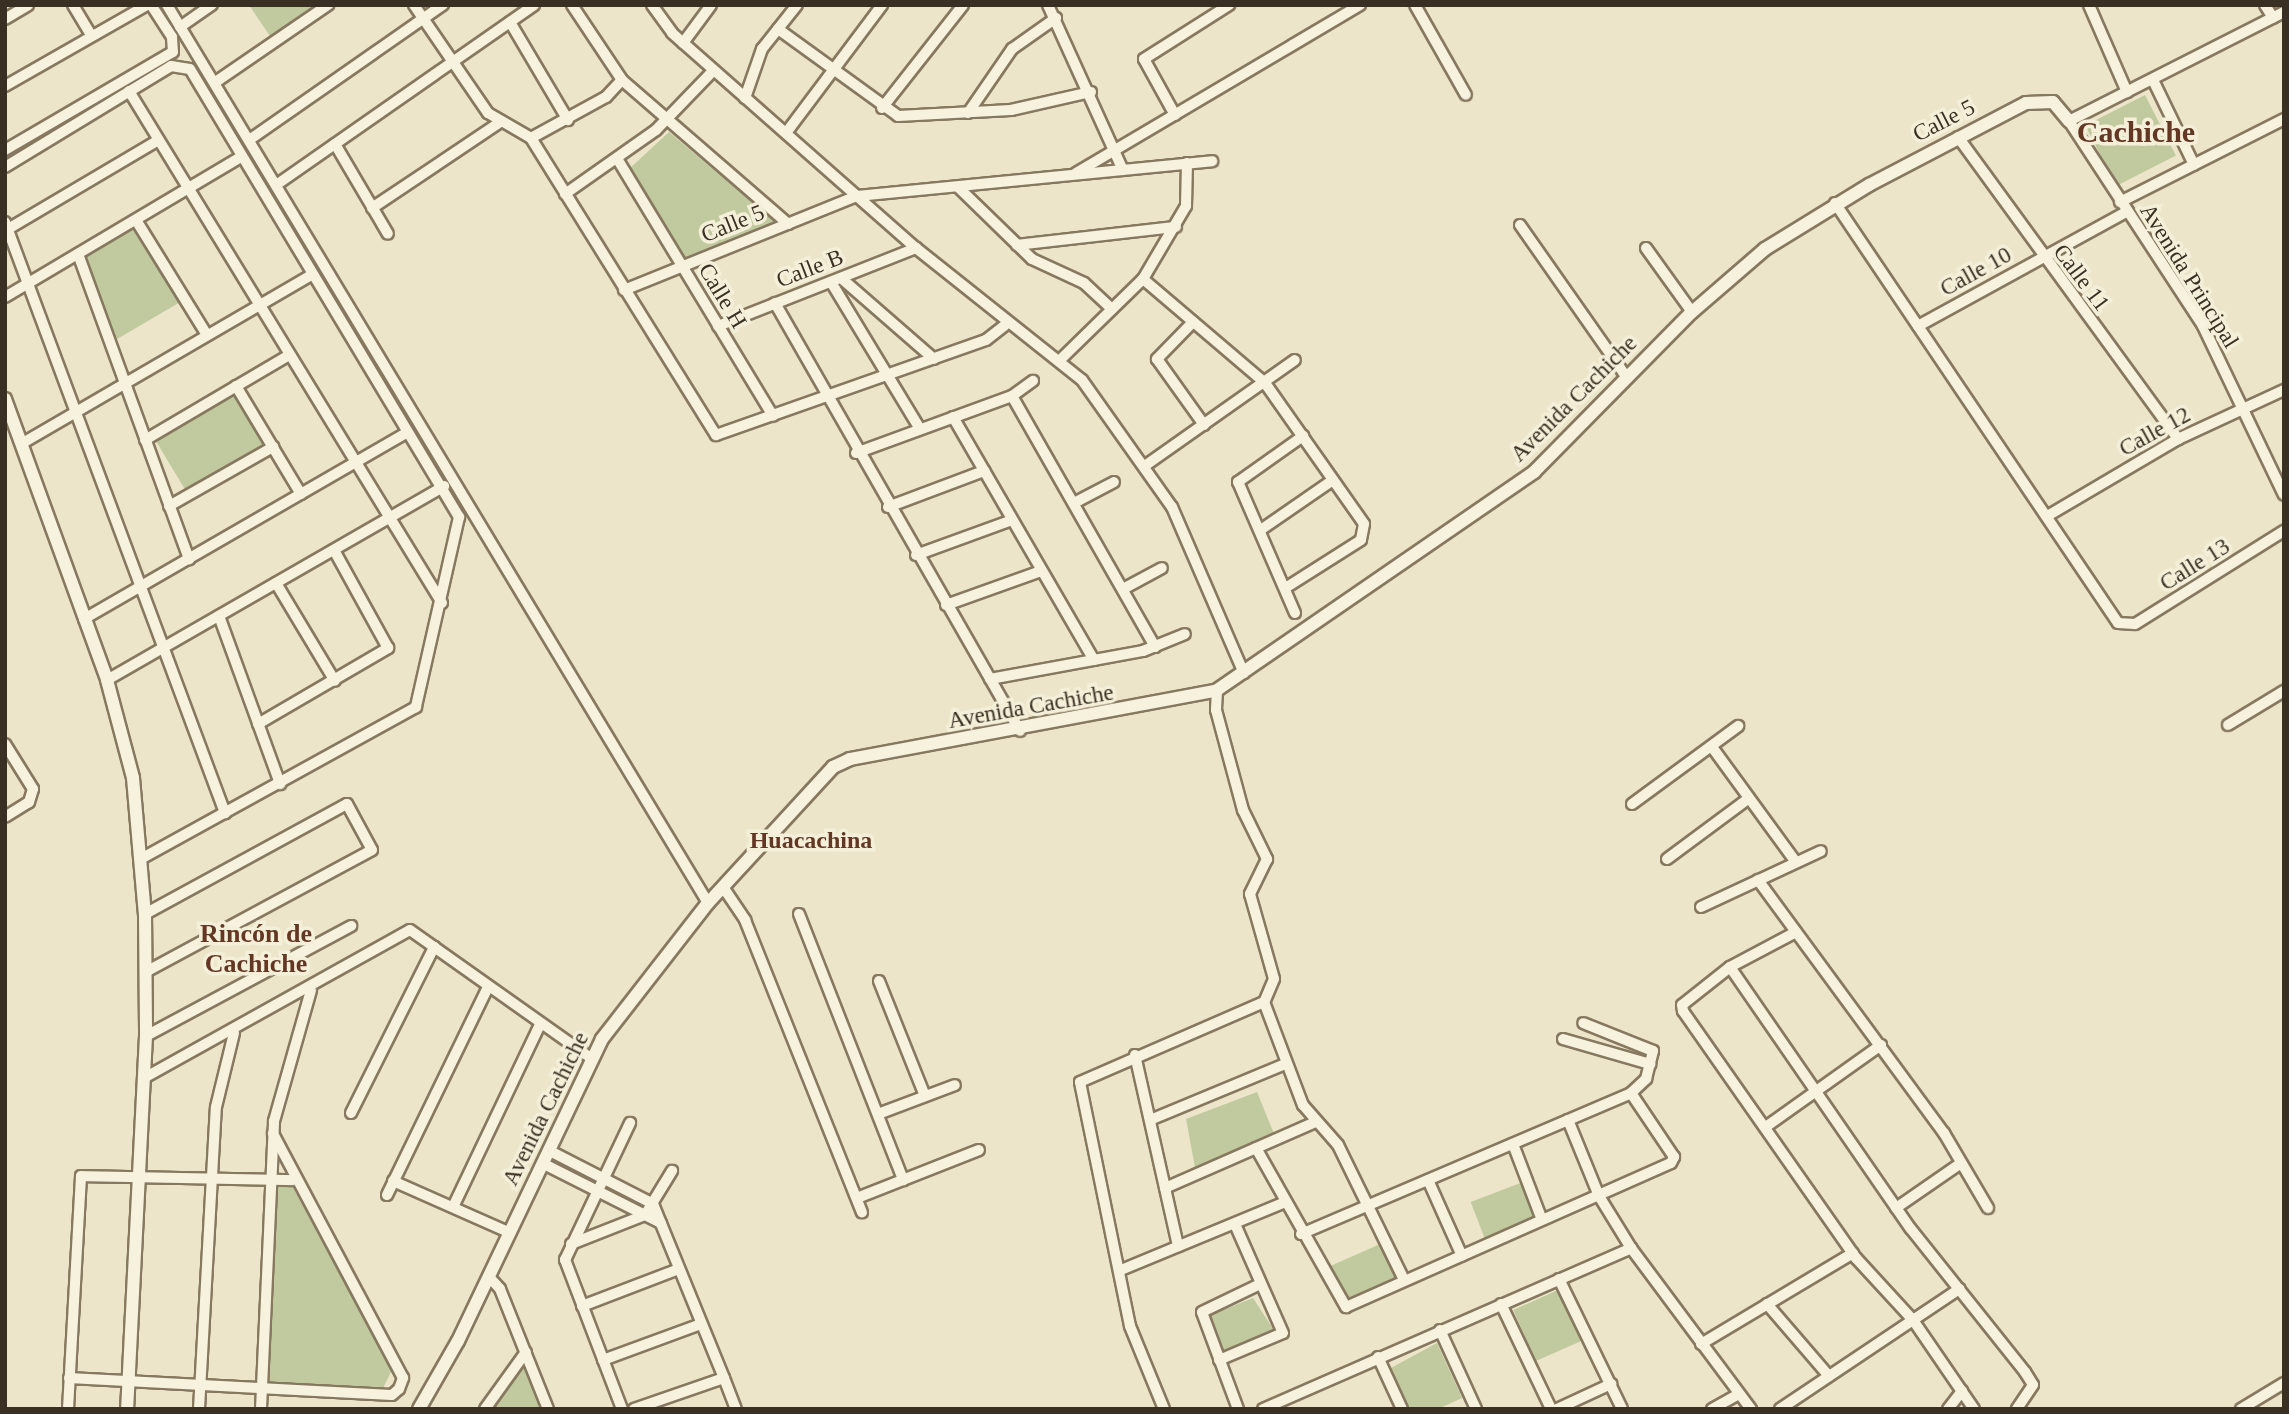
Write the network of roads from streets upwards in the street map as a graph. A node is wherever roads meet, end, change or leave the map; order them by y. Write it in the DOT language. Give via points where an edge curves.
graph roads {
  1 [pos="28,5"];
  2 [pos="73,5"];
  3 [pos="149,5"];
  4 [pos="167,5"];
  5 [pos="212,5"];
  6 [pos="328,5"];
  7 [pos="414,5"];
  8 [pos="443,5"];
  9 [pos="534,5"];
  10 [pos="572,5"];
  11 [pos="652,5"];
  12 [pos="712,5"];
  13 [pos="797,5"];
  14 [pos="882,5"];
  15 [pos="963,5"];
  16 [pos="1048,5"];
  17 [pos="1229,5"];
  18 [pos="1360,5"];
  19 [pos="1415,5"];
  20 [pos="2089,5"];
  21 [pos="2265,5"];
  22 [pos="2284,12"];
  23 [pos="1056,18"];
  24 [pos="2273,18"];
  25 [pos="5,19"];
  26 [pos="423,19"];
  27 [pos="510,22"];
  28 [pos="180,27"];
  29 [pos="778,29"];
  30 [pos="91,35"];
  31 [pos="683,43"];
  32 [pos="452,62"];
  33 [pos="714,70"];
  34 [pos="832,72"];
  35 [pos="621,80"];
  36 [pos="2153,80"];
  37 [pos="217,81"];
  38 [pos="5,86"];
  39 [pos="129,91"];
  40 [pos="1091,92"];
  41 [pos="2127,92"];
  42 [pos="1466,96"];
  43 [pos="745,98"];
  44 [pos="882,108"];
  45 [pos="968,113"];
  46 [pos="1175,115"];
  47 [pos="669,118"];
  48 [pos="2284,119"];
  49 [pos="568,120"];
  50 [pos="502,121"];
  51 [pos="2069,121"];
  52 [pos="786,133"];
  53 [pos="1958,137"];
  54 [pos="252,138"];
  55 [pos="531,138"];
  56 [pos="158,141"];
  57 [pos="335,144"];
  58 [pos="1116,149"];
  59 [pos="5,150"];
  60 [pos="239,158"];
  61 [pos="618,160"];
  62 [pos="1212,160"];
  63 [pos="1187,163"];
  64 [pos="2193,165"];
  65 [pos="5,167"];
  66 [pos="1123,170"];
  67 [pos="1073,175"];
  68 [pos="279,183"];
  69 [pos="958,187"];
  70 [pos="186,190"];
  71 [pos="565,194"];
  72 [pos="857,196"];
  73 [pos="2120,202"];
  74 [pos="1835,203"];
  75 [pos="372,208"];
  76 [pos="2126,212"];
  77 [pos="136,220"];
  78 [pos="788,224"];
  79 [pos="7,225"];
  80 [pos="1520,225"];
  81 [pos="1176,227"];
  82 [pos="388,234"];
  83 [pos="1017,245"];
  84 [pos="916,248"];
  85 [pos="1646,248"];
  86 [pos="78,254"];
  87 [pos="2042,258"];
  88 [pos="682,267"];
  89 [pos="311,275"];
  90 [pos="1143,279"];
  91 [pos="836,280"];
  92 [pos="29,284"];
  93 [pos="624,290"];
  94 [pos="5,298"];
  95 [pos="775,303"];
  96 [pos="256,307"];
  97 [pos="1112,309"];
  98 [pos="1692,312"];
  99 [pos="1193,322"];
  100 [pos="1005,325"];
  101 [pos="718,326"];
  102 [pos="1917,326"];
  103 [pos="207,335"];
  104 [pos="286,357"];
  105 [pos="934,359"];
  106 [pos="1061,359"];
  107 [pos="1295,359"];
  108 [pos="888,375"];
  109 [pos="1627,378"];
  110 [pos="1033,381"];
  111 [pos="1265,383"];
  112 [pos="124,384"];
  113 [pos="236,386"];
  114 [pos="2284,390"];
  115 [pos="830,396"];
  116 [pos="1012,396"];
  117 [pos="5,399"];
  118 [pos="2243,408"];
  119 [pos="73,414"];
  120 [pos="773,416"];
  121 [pos="953,417"];
  122 [pos="1204,425"];
  123 [pos="920,429"];
  124 [pos="405,434"];
  125 [pos="1303,436"];
  126 [pos="2178,439"];
  127 [pos="145,440"];
  128 [pos="21,444"];
  129 [pos="272,447"];
  130 [pos="856,453"];
  131 [pos="354,462"];
  132 [pos="1146,465"];
  133 [pos="984,471"];
  134 [pos="1334,480"];
  135 [pos="1114,482"];
  136 [pos="444,486"];
  137 [pos="301,494"];
  138 [pos="2284,495"];
  139 [pos="1074,503"];
  140 [pos="169,506"];
  141 [pos="888,507"];
  142 [pos="2049,515"];
  143 [pos="389,518"];
  144 [pos="1012,520"];
  145 [pos="1262,529"];
  146 [pos="2284,531"];
  147 [pos="334,550"];
  148 [pos="916,555"];
  149 [pos="188,559"];
  150 [pos="1162,568"];
  151 [pos="1041,570"];
  152 [pos="276,583"];
  153 [pos="140,585"];
  154 [pos="1287,587"];
  155 [pos="1123,589"];
  156 [pos="442,603"];
  157 [pos="946,605"];
  158 [pos="1295,613"];
  159 [pos="219,616"];
  160 [pos="84,619"];
  161 [pos="1185,634"];
  162 [pos="1154,647"];
  163 [pos="164,648"];
  164 [pos="1094,660"];
  165 [pos="1244,673"];
  166 [pos="990,679"];
  167 [pos="107,680"];
  168 [pos="335,681"];
  169 [pos="1217,690"];
  170 [pos="2284,691"];
  171 [pos="258,724"];
  172 [pos="2228,725"];
  173 [pos="1738,726"];
  174 [pos="1020,731"];
  175 [pos="5,744"];
  176 [pos="1712,747"];
  177 [pos="280,784"];
  178 [pos="1749,798"];
  179 [pos="1632,804"];
  180 [pos="225,813"];
  181 [pos="5,817"];
  182 [pos="1821,851"];
  183 [pos="141,859"];
  184 [pos="1667,859"];
  185 [pos="1796,862"];
  186 [pos="1758,880"];
  187 [pos="723,887"];
  188 [pos="708,903"];
  189 [pos="1701,907"];
  190 [pos="145,914"];
  191 [pos="799,914"];
  192 [pos="351,926"];
  193 [pos="1796,932"];
  194 [pos="434,947"];
  195 [pos="1730,967"];
  196 [pos="145,972"];
  197 [pos="879,982"];
  198 [pos="488,987"];
  199 [pos="312,990"];
  200 [pos="1264,1002"];
  201 [pos="1583,1023"];
  202 [pos="540,1025"];
  203 [pos="233,1033"];
  204 [pos="146,1036"];
  205 [pos="1563,1039"];
  206 [pos="1881,1045"];
  207 [pos="1135,1055"];
  208 [pos="591,1058"];
  209 [pos="1285,1064"];
  210 [pos="1650,1064"];
  211 [pos="144,1078"];
  212 [pos="955,1085"];
  213 [pos="1815,1091"];
  214 [pos="1631,1093"];
  215 [pos="925,1096"];
  216 [pos="351,1113"];
  217 [pos="878,1114"];
  218 [pos="1150,1120"];
  219 [pos="1568,1120"];
  220 [pos="1315,1122"];
  221 [pos="630,1124"];
  222 [pos="1767,1126"];
  223 [pos="273,1133"];
  224 [pos="1513,1144"];
  225 [pos="1256,1148"];
  226 [pos="979,1150"];
  227 [pos="550,1151"];
  228 [pos="1961,1163"];
  229 [pos="544,1164"];
  230 [pos="672,1171"];
  231 [pos="211,1177"];
  232 [pos="139,1178"];
  233 [pos="273,1179"];
  234 [pos="603,1179"];
  235 [pos="293,1180"];
  236 [pos="904,1180"];
  237 [pos="1428,1180"];
  238 [pos="393,1181"];
  239 [pos="1165,1188"];
  240 [pos="598,1191"];
  241 [pos="387,1195"];
  242 [pos="1599,1196"];
  243 [pos="857,1198"];
  244 [pos="1283,1203"];
  245 [pos="653,1204"];
  246 [pos="1371,1205"];
  247 [pos="453,1207"];
  248 [pos="1896,1208"];
  249 [pos="1988,1208"];
  250 [pos="862,1212"];
  251 [pos="645,1215"];
  252 [pos="1542,1220"];
  253 [pos="661,1223"];
  254 [pos="1235,1224"];
  255 [pos="508,1232"];
  256 [pos="1301,1234"];
  257 [pos="571,1244"];
  258 [pos="1178,1246"];
  259 [pos="1631,1248"];
  260 [pos="1853,1252"];
  261 [pos="1462,1256"];
  262 [pos="679,1269"];
  263 [pos="1121,1270"];
  264 [pos="489,1277"];
  265 [pos="1559,1279"];
  266 [pos="1404,1280"];
  267 [pos="1260,1284"];
  268 [pos="1959,1289"];
  269 [pos="1501,1304"];
  270 [pos="1767,1304"];
  271 [pos="582,1306"];
  272 [pos="1913,1320"];
  273 [pos="701,1324"];
  274 [pos="1440,1330"];
  275 [pos="1701,1344"];
  276 [pos="526,1352"];
  277 [pos="1378,1357"];
  278 [pos="603,1360"];
  279 [pos="1219,1360"];
  280 [pos="1829,1376"];
  281 [pos="69,1378"];
  282 [pos="724,1378"];
  283 [pos="128,1383"];
  284 [pos="2284,1383"];
  285 [pos="1611,1384"];
  286 [pos="200,1387"];
  287 [pos="262,1389"];
  288 [pos="1962,1391"];
  289 [pos="1737,1395"];
  290 [pos="68,1409"];
  291 [pos="127,1409"];
  292 [pos="199,1409"];
  293 [pos="261,1409"];
  294 [pos="419,1409"];
  295 [pos="485,1409"];
  296 [pos="548,1409"];
  297 [pos="622,1409"];
  298 [pos="634,1409"];
  299 [pos="736,1409"];
  300 [pos="1164,1409"];
  301 [pos="1238,1409"];
  302 [pos="1263,1409"];
  303 [pos="1402,1409"];
  304 [pos="1476,1409"];
  305 [pos="1551,1409"];
  306 [pos="1557,1409"];
  307 [pos="1622,1409"];
  308 [pos="1712,1409"];
  309 [pos="1751,1409"];
  310 [pos="1780,1409"];
  311 [pos="1948,1409"];
  312 [pos="1974,1409"];
  313 [pos="2017,1409"];
  314 [pos="2241,1409"];
  1 -- 25 [label="street"];
  2 -- 30 [label="street"];
  3 -- 30 [label="street"];
  3 -- 59 [label="street" via="172,37 173,52"];
  4 -- 28 [label="street"];
  5 -- 28 [label="street"];
  6 -- 37 [label="street"];
  7 -- 26 [label="street"];
  8 -- 26 [label="street"];
  9 -- 27 [label="street"];
  10 -- 35 [label="street"];
  11 -- 31 [label="street"];
  12 -- 31 [label="street"];
  13 -- 29 [label="street"];
  14 -- 34 [label="street"];
  15 -- 44 [label="street"];
  16 -- 23 [label="street"];
  17 -- 46 [label="street" via="1144,59"];
  18 -- 46 [label="street"];
  19 -- 42 [label="street"];
  20 -- 41 [label="street"];
  21 -- 24 [label="street"];
  22 -- 24 [label="street"];
  23 -- 40 [label="street"];
  23 -- 45 [label="street" via="1012,49"];
  24 -- 36 [label="street"];
  26 -- 32 [label="street"];
  26 -- 54 [label="street"];
  27 -- 32 [label="street"];
  27 -- 49 [label="street"];
  28 -- 37 [label="street"];
  29 -- 34 [label="street"];
  29 -- 43 [label="street" via="755,63"];
  30 -- 38 [label="street"];
  31 -- 33 [label="street"];
  32 -- 50 [label="street" via="488,113"];
  32 -- 57 [label="street"];
  33 -- 43 [label="street"];
  33 -- 47 [label="street"];
  34 -- 44 [label="street"];
  34 -- 52 [label="street"];
  35 -- 47 [label="street"];
  35 -- 49 [label="street"];
  36 -- 41 [label="street"];
  36 -- 64 [label="street"];
  37 -- 54 [label="street"];
  39 -- 56 [label="street"];
  39 -- 60 [label="street" via="181,63"];
  39 -- 65 [label="street"];
  40 -- 45 [label="street"];
  40 -- 58 [label="street"];
  41 -- 51 [label="street"];
  43 -- 52 [label="street"];
  44 -- 45 [label="street" via="898,116"];
  46 -- 58 [label="street"];
  47 -- 61 [label="street"];
  47 -- 78 [label="street"];
  48 -- 64 [label="street"];
  49 -- 55 [label="street"];
  50 -- 55 [label="street"];
  50 -- 75 [label="street"];
  51 -- 53 [label="street, Calle 5" via="2053,102 2036,101"];
  51 -- 73 [label="street, Avenida Principal"];
  52 -- 72 [label="street"];
  53 -- 74 [label="street, Calle 5"];
  53 -- 87 [label="street, Calle 11"];
  54 -- 68 [label="street"];
  55 -- 71 [label="street"];
  56 -- 70 [label="street"];
  56 -- 79 [label="street"];
  57 -- 68 [label="street"];
  57 -- 75 [label="street"];
  58 -- 66 [label="street"];
  58 -- 67 [label="street"];
  60 -- 70 [label="street"];
  60 -- 89 [label="street"];
  61 -- 71 [label="street"];
  61 -- 88 [label="street, Calle H"];
  62 -- 63 [label="street, Calle 5"];
  63 -- 66 [label="street, Calle 5"];
  63 -- 81 [label="street" via="1189,191"];
  64 -- 73 [label="street"];
  66 -- 67 [label="street, Calle 5"];
  67 -- 69 [label="street, Calle 5"];
  68 -- 188 [label="street"];
  69 -- 72 [label="street, Calle 5"];
  69 -- 83 [label="street"];
  70 -- 77 [label="street"];
  70 -- 96 [label="street"];
  71 -- 93 [label="street"];
  72 -- 78 [label="street, Calle 5"];
  72 -- 84 [label="street"];
  73 -- 76 [label="street, Avenida Principal"];
  74 -- 98 [label="street, Avenida Cachiche" via="1765,249"];
  74 -- 102 [label="street"];
  75 -- 82 [label="street"];
  76 -- 87 [label="street, Calle 10"];
  76 -- 118 [label="street, Avenida Principal" via="2196,314"];
  77 -- 86 [label="street"];
  77 -- 103 [label="street"];
  78 -- 88 [label="street, Calle 5"];
  79 -- 92 [label="street"];
  80 -- 109 [label="street"];
  81 -- 83 [label="street"];
  81 -- 90 [label="street"];
  83 -- 97 [label="street" via="1032,259 1084,283"];
  84 -- 91 [label="street, Calle B"];
  84 -- 100 [label="street"];
  85 -- 98 [label="street"];
  86 -- 92 [label="street"];
  86 -- 112 [label="street"];
  87 -- 102 [label="street, Calle 10"];
  87 -- 126 [label="street, Calle 11"];
  88 -- 93 [label="street, Calle 5"];
  88 -- 101 [label="street, Calle H"];
  89 -- 96 [label="street"];
  89 -- 124 [label="street"];
  90 -- 97 [label="street"];
  90 -- 99 [label="street"];
  91 -- 95 [label="street, Calle B"];
  91 -- 105 [label="street"];
  91 -- 108 [label="street"];
  92 -- 94 [label="street"];
  92 -- 119 [label="street"];
  93 -- 120 [label="street" via="712,432"];
  95 -- 101 [label="street, Calle B"];
  95 -- 115 [label="street"];
  96 -- 103 [label="street"];
  96 -- 104 [label="street"];
  97 -- 106 [label="street"];
  98 -- 109 [label="street, Avenida Cachiche"];
  99 -- 111 [label="street"];
  99 -- 122 [label="street" via="1157,359"];
  100 -- 105 [label="street" via="986,340"];
  100 -- 106 [label="street"];
  101 -- 120 [label="street, Calle H"];
  102 -- 142 [label="street"];
  103 -- 112 [label="street"];
  104 -- 113 [label="street"];
  104 -- 131 [label="street"];
  105 -- 108 [label="street"];
  106 -- 132 [label="street"];
  107 -- 111 [label="street"];
  108 -- 115 [label="street"];
  108 -- 123 [label="street"];
  109 -- 165 [label="street, Avenida Cachiche" via="1534,472"];
  110 -- 116 [label="street"];
  111 -- 122 [label="street"];
  111 -- 125 [label="street"];
  112 -- 119 [label="street"];
  112 -- 127 [label="street"];
  113 -- 127 [label="street"];
  113 -- 129 [label="street"];
  114 -- 118 [label="street, Calle 12"];
  115 -- 120 [label="street"];
  115 -- 130 [label="street"];
  116 -- 121 [label="street"];
  116 -- 139 [label="street"];
  117 -- 128 [label="street"];
  118 -- 126 [label="street, Calle 12"];
  118 -- 138 [label="street, Avenida Principal"];
  119 -- 128 [label="street"];
  119 -- 153 [label="street"];
  121 -- 123 [label="street"];
  121 -- 133 [label="street"];
  122 -- 132 [label="street"];
  123 -- 130 [label="street"];
  124 -- 131 [label="street"];
  124 -- 136 [label="street"];
  125 -- 134 [label="street"];
  125 -- 145 [label="street" via="1238,482"];
  126 -- 142 [label="street, Calle 12"];
  127 -- 140 [label="street"];
  128 -- 160 [label="street"];
  129 -- 137 [label="street"];
  129 -- 140 [label="street"];
  130 -- 141 [label="street"];
  131 -- 137 [label="street"];
  131 -- 143 [label="street"];
  132 -- 165 [label="street" via="1198,561"];
  133 -- 141 [label="street"];
  133 -- 144 [label="street"];
  134 -- 145 [label="street"];
  134 -- 154 [label="street" via="1365,531"];
  135 -- 139 [label="street"];
  136 -- 143 [label="street"];
  136 -- 156 [label="street" via="460,526"];
  137 -- 149 [label="street"];
  139 -- 155 [label="street"];
  140 -- 149 [label="street"];
  141 -- 148 [label="street"];
  142 -- 146 [label="street, Calle 13" via="2125,628"];
  143 -- 147 [label="street"];
  143 -- 156 [label="street"];
  144 -- 148 [label="street"];
  144 -- 151 [label="street"];
  145 -- 154 [label="street"];
  147 -- 152 [label="street"];
  147 -- 168 [label="street" via="388,648"];
  148 -- 157 [label="street"];
  149 -- 153 [label="street"];
  150 -- 155 [label="street"];
  151 -- 157 [label="street"];
  151 -- 164 [label="street"];
  152 -- 159 [label="street"];
  152 -- 168 [label="street"];
  153 -- 160 [label="street"];
  153 -- 163 [label="street"];
  154 -- 158 [label="street"];
  155 -- 162 [label="street"];
  156 -- 177 [label="street" via="416,707"];
  157 -- 166 [label="street"];
  159 -- 163 [label="street"];
  159 -- 171 [label="street"];
  160 -- 167 [label="street"];
  161 -- 162 [label="street"];
  162 -- 164 [label="street"];
  163 -- 167 [label="street"];
  163 -- 180 [label="street"];
  164 -- 166 [label="street"];
  165 -- 169 [label="street, Avenida Cachiche"];
  166 -- 174 [label="street"];
  167 -- 183 [label="street" via="133,778"];
  168 -- 171 [label="street"];
  169 -- 174 [label="street, Avenida Cachiche"];
  169 -- 200 [label="street" via="1216,710 1243,810 1268,859 1250,894 1274,979"];
  170 -- 172 [label="street"];
  171 -- 177 [label="street"];
  173 -- 176 [label="street"];
  174 -- 187 [label="street, Avenida Cachiche" via="850,759 833,767"];
  175 -- 181 [label="street" via="33,796"];
  176 -- 178 [label="street"];
  176 -- 179 [label="street"];
  177 -- 180 [label="street"];
  178 -- 184 [label="street"];
  178 -- 185 [label="street"];
  180 -- 183 [label="street"];
  182 -- 185 [label="street"];
  183 -- 190 [label="street"];
  185 -- 186 [label="street"];
  186 -- 189 [label="street"];
  186 -- 193 [label="street"];
  187 -- 188 [label="street, Avenida Cachiche"];
  187 -- 243 [label="street" via="745,920"];
  188 -- 208 [label="street, Avenida Cachiche"];
  190 -- 196 [label="street"];
  190 -- 196 [label="street" via="347,804 372,850"];
  191 -- 217 [label="street"];
  192 -- 204 [label="street"];
  193 -- 195 [label="street"];
  193 -- 206 [label="street"];
  194 -- 198 [label="street"];
  194 -- 199 [label="street" via="410,930"];
  194 -- 216 [label="street"];
  195 -- 213 [label="street"];
  195 -- 222 [label="street" via="1682,1004"];
  196 -- 204 [label="street"];
  197 -- 215 [label="street"];
  198 -- 202 [label="street"];
  198 -- 238 [label="street"];
  199 -- 203 [label="street"];
  199 -- 223 [label="street"];
  200 -- 207 [label="street"];
  200 -- 209 [label="street"];
  201 -- 210 [label="street" via="1648,1045"];
  202 -- 208 [label="street"];
  202 -- 247 [label="street"];
  203 -- 211 [label="street"];
  203 -- 231 [label="street" via="216,1107"];
  204 -- 211 [label="street"];
  205 -- 210 [label="street"];
  206 -- 213 [label="street"];
  206 -- 228 [label="street"];
  207 -- 218 [label="street"];
  207 -- 263 [label="street" via="1080,1083"];
  208 -- 227 [label="street, Avenida Cachiche"];
  209 -- 218 [label="street"];
  209 -- 220 [label="street"];
  210 -- 214 [label="street"];
  211 -- 232 [label="street"];
  212 -- 215 [label="street"];
  213 -- 222 [label="street"];
  213 -- 248 [label="street"];
  214 -- 219 [label="street"];
  214 -- 242 [label="street" via="1674,1160"];
  215 -- 217 [label="street"];
  217 -- 236 [label="street"];
  218 -- 239 [label="street"];
  219 -- 224 [label="street"];
  219 -- 242 [label="street"];
  220 -- 225 [label="street"];
  220 -- 246 [label="street" via="1338,1145"];
  221 -- 234 [label="street"];
  222 -- 260 [label="street"];
  223 -- 233 [label="street"];
  223 -- 235 [label="street"];
  224 -- 237 [label="street"];
  224 -- 252 [label="street"];
  225 -- 239 [label="street"];
  225 -- 244 [label="street"];
  226 -- 236 [label="street"];
  227 -- 229 [label="street, Avenida Cachiche"];
  227 -- 234 [label="street"];
  228 -- 248 [label="street"];
  228 -- 249 [label="street"];
  229 -- 240 [label="street"];
  229 -- 255 [label="street, Avenida Cachiche"];
  230 -- 245 [label="street"];
  231 -- 232 [label="street"];
  231 -- 233 [label="street"];
  231 -- 286 [label="street"];
  232 -- 281 [label="street" via="87,1174 78,1180"];
  232 -- 283 [label="street"];
  233 -- 235 [label="street"];
  233 -- 287 [label="street"];
  234 -- 240 [label="street"];
  234 -- 245 [label="street"];
  235 -- 287 [label="street" via="404,1378 392,1395"];
  236 -- 243 [label="street"];
  237 -- 246 [label="street"];
  237 -- 261 [label="street"];
  238 -- 241 [label="street"];
  238 -- 247 [label="street"];
  239 -- 258 [label="street"];
  240 -- 251 [label="street"];
  240 -- 257 [label="street"];
  242 -- 252 [label="street"];
  242 -- 259 [label="street"];
  243 -- 250 [label="street"];
  244 -- 254 [label="street"];
  244 -- 256 [label="street"];
  245 -- 251 [label="street"];
  245 -- 253 [label="street"];
  246 -- 256 [label="street"];
  246 -- 266 [label="street"];
  247 -- 255 [label="street"];
  248 -- 268 [label="street"];
  251 -- 253 [label="street"];
  251 -- 257 [label="street"];
  252 -- 261 [label="street"];
  253 -- 262 [label="street"];
  254 -- 258 [label="street"];
  254 -- 267 [label="street"];
  255 -- 264 [label="street, Avenida Cachiche"];
  256 -- 266 [label="street" via="1343,1307"];
  257 -- 271 [label="street" via="565,1260"];
  258 -- 263 [label="street"];
  259 -- 265 [label="street"];
  259 -- 275 [label="street"];
  260 -- 270 [label="street"];
  260 -- 272 [label="street"];
  261 -- 266 [label="street"];
  262 -- 271 [label="street"];
  262 -- 273 [label="street"];
  263 -- 300 [label="street" via="1130,1326"];
  264 -- 276 [label="street"];
  264 -- 294 [label="street, Avenida Cachiche"];
  265 -- 269 [label="street"];
  265 -- 285 [label="street"];
  267 -- 279 [label="street" via="1202,1312"];
  267 -- 279 [label="street" via="1283,1333"];
  268 -- 272 [label="street"];
  268 -- 313 [label="street" via="2033,1385"];
  269 -- 274 [label="street"];
  269 -- 305 [label="street"];
  270 -- 275 [label="street"];
  270 -- 280 [label="street"];
  271 -- 278 [label="street"];
  272 -- 280 [label="street"];
  272 -- 288 [label="street"];
  273 -- 278 [label="street"];
  273 -- 282 [label="street"];
  274 -- 277 [label="street"];
  274 -- 304 [label="street"];
  275 -- 289 [label="street"];
  276 -- 295 [label="street"];
  276 -- 296 [label="street"];
  277 -- 302 [label="street"];
  277 -- 303 [label="street"];
  278 -- 297 [label="street"];
  279 -- 301 [label="street"];
  280 -- 310 [label="street"];
  281 -- 283 [label="street"];
  281 -- 290 [label="street"];
  282 -- 298 [label="street"];
  282 -- 299 [label="street"];
  283 -- 286 [label="street"];
  283 -- 291 [label="street"];
  284 -- 314 [label="street"];
  285 -- 306 [label="street"];
  285 -- 307 [label="street"];
  286 -- 287 [label="street"];
  286 -- 292 [label="street"];
  287 -- 293 [label="street"];
  288 -- 311 [label="street"];
  288 -- 312 [label="street"];
  289 -- 308 [label="street"];
  289 -- 309 [label="street"];
}
